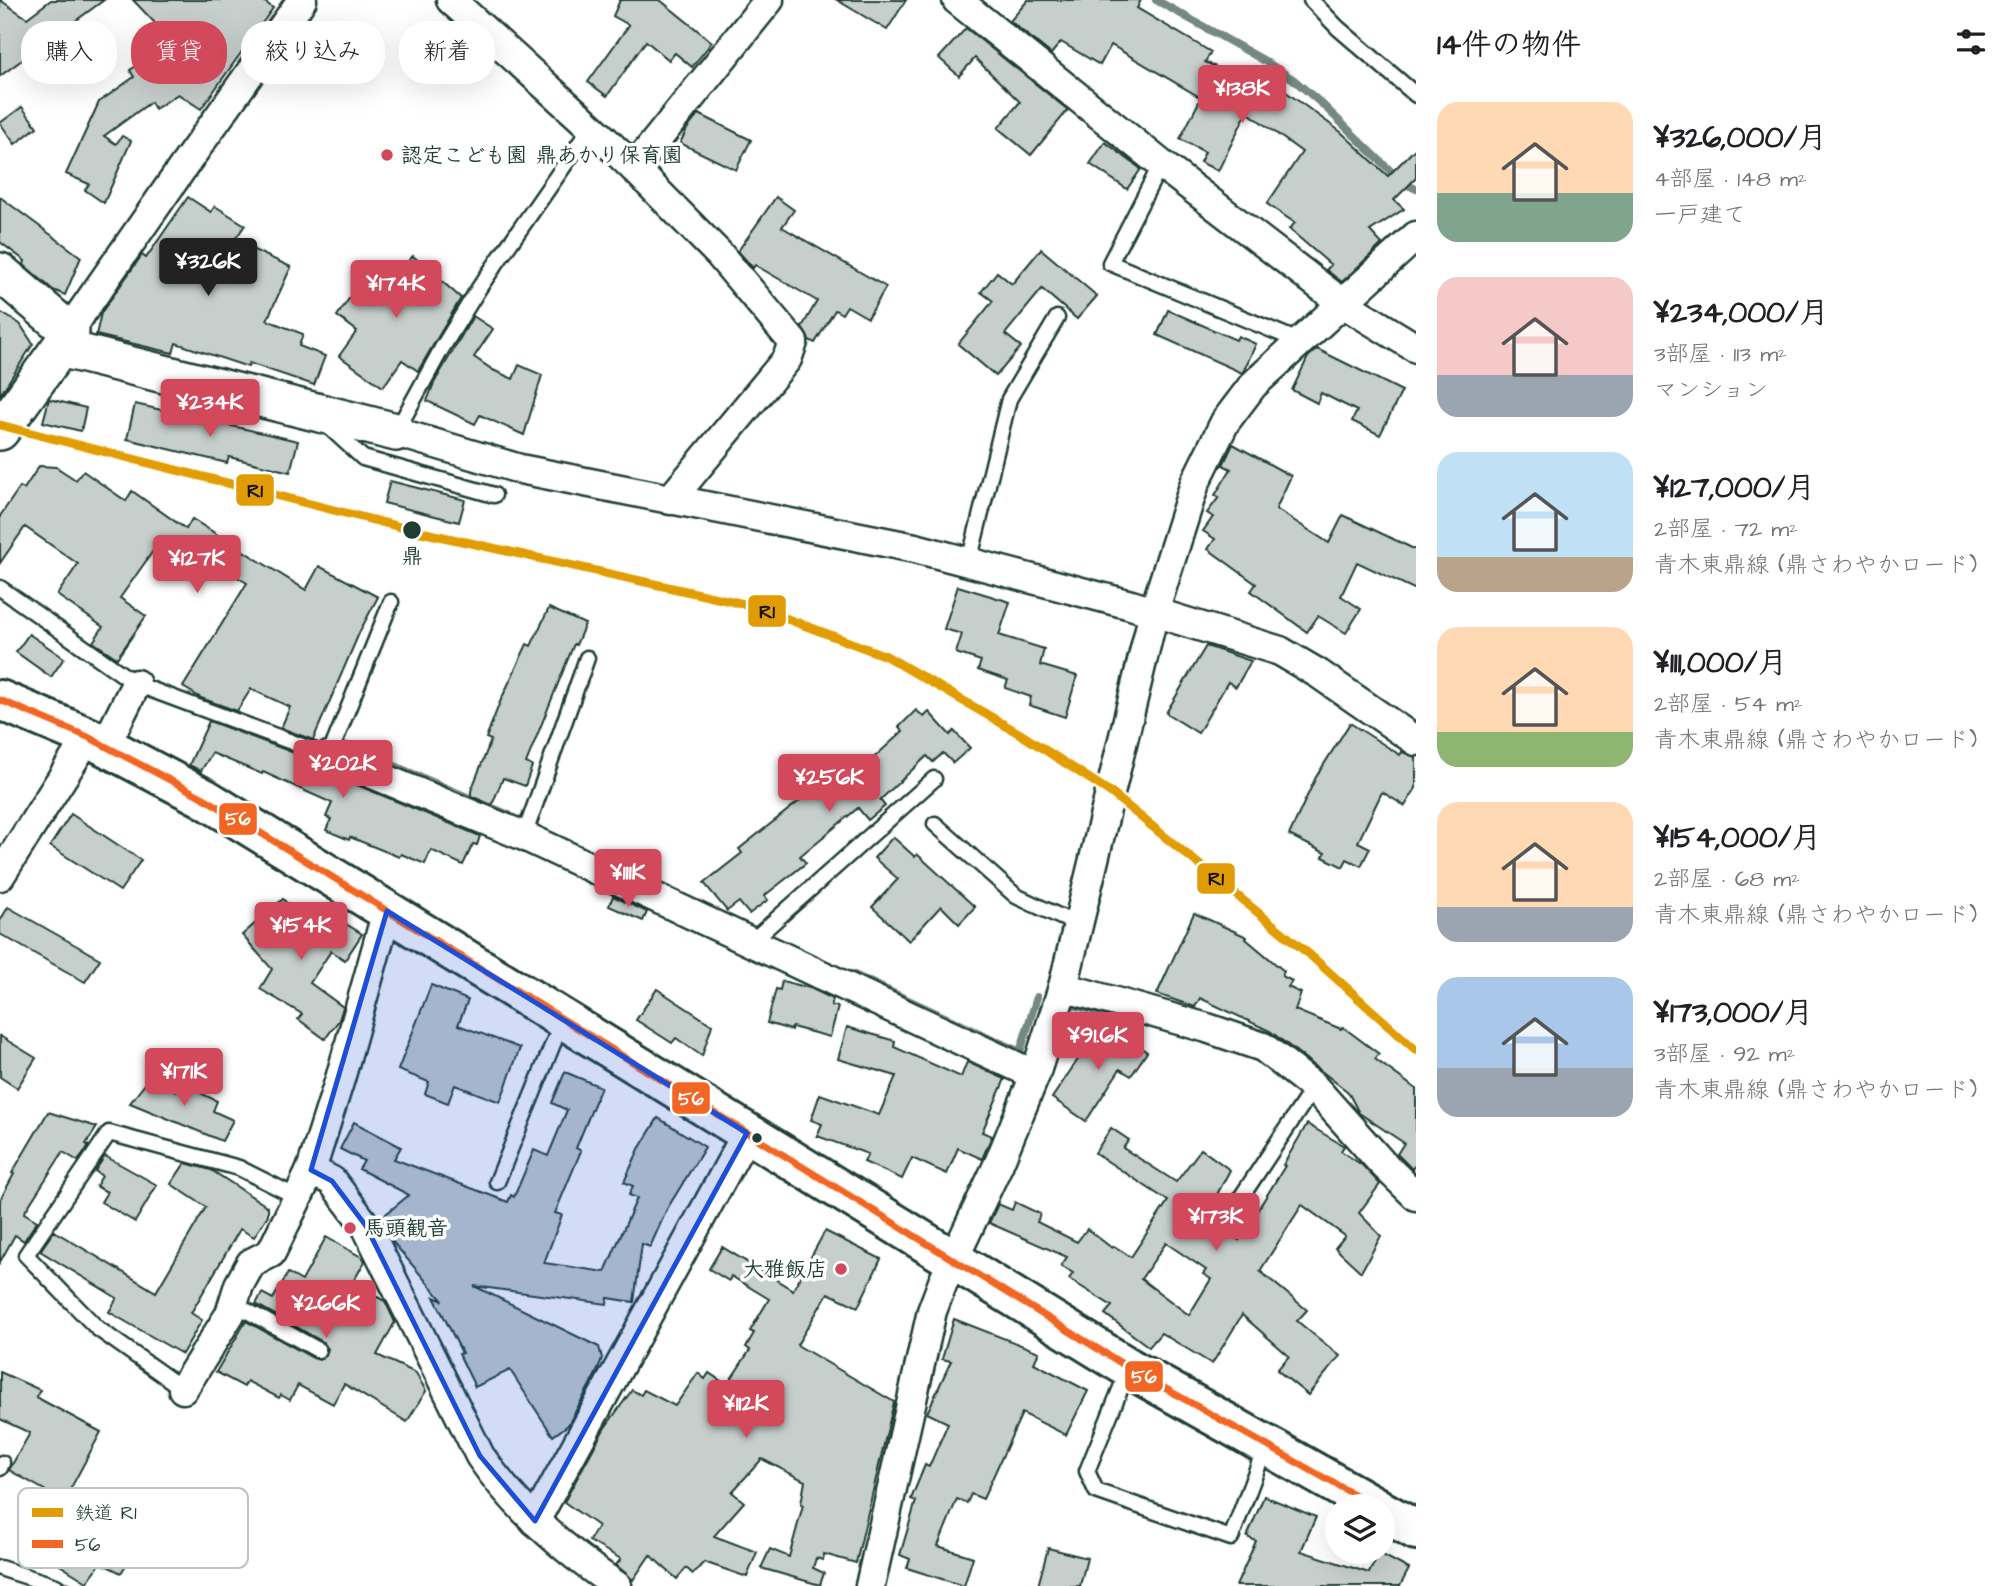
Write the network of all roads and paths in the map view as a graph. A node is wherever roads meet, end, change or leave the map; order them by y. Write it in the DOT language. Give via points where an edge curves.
graph roads {
  1 [pos="451,0"];
  2 [pos="769,0"];
  3 [pos="957,0"];
  4 [pos="1311,0"];
  5 [pos="295,2"];
  6 [pos="1416,95"];
  7 [pos="591,127"];
  8 [pos="1161,164"];
  9 [pos="634,168"];
  10 [pos="1416,236"];
  11 [pos="0,272"];
  12 [pos="1341,302"];
  13 [pos="1057,318"];
  14 [pos="65,340"];
  15 [pos="1301,342"];
  16 [pos="1416,348"];
  17 [pos="312,410"];
  18 [pos="0,431"];
  19 [pos="396,432"];
  20 [pos="494,495"];
  21 [pos="670,500"];
  22 [pos="970,562"];
  23 [pos="0,587"];
  24 [pos="391,602"];
  25 [pos="1154,612"];
  26 [pos="587,658"];
  27 [pos="136,684"];
  28 [pos="0,700"];
  29 [pos="96,741"];
  30 [pos="1416,741"];
  31 [pos="329,756"];
  32 [pos="934,779"];
  33 [pos="935,824"];
  34 [pos="524,836"];
  35 [pos="0,876"];
  36 [pos="387,911"];
  37 [pos="1079,925"];
  38 [pos="752,941"];
  39 [pos="1063,987"];
  40 [pos="564,1018"];
  41 [pos="1035,1075"];
  42 [pos="1314,1087"];
  43 [pos="747,1132"];
  44 [pos="311,1170"];
  45 [pos="498,1182"];
  46 [pos="1416,1196"];
  47 [pos="299,1198"];
  48 [pos="1230,1214"];
  49 [pos="954,1260"];
  50 [pos="233,1303"];
  51 [pos="318,1350"];
  52 [pos="1129,1368"];
  53 [pos="183,1389"];
  54 [pos="1266,1444"];
  55 [pos="1353,1494"];
  56 [pos="1395,1518"];
  57 [pos="535,1521"];
  58 [pos="1416,1530"];
  59 [pos="0,1568"];
  60 [pos="56,1586"];
  61 [pos="617,1586"];
  62 [pos="870,1586"];
  1 -- 7 [label="street"];
  2 -- 9 [label="street"];
  3 -- 8 [label="street"];
  4 -- 6 [label="lane"];
  5 -- 14 [label="street"];
  7 -- 9 [label="street"];
  7 -- 19 [label="lane" via="479,288"];
  8 -- 12 [label="street"];
  8 -- 15 [label="lane" via="1110,263"];
  9 -- 21 [label="street" via="719,254 793,342 787,359"];
  10 -- 12 [label="street"];
  11 -- 14 [label="street"];
  12 -- 15 [label="street"];
  12 -- 16 [label="street"];
  13 -- 22 [label="lane" via="1009,399"];
  14 -- 17 [label="street"];
  14 -- 18 [label="street"];
  15 -- 25 [label="street" via="1253,385 1225,422 1195,483"];
  17 -- 19 [label="street"];
  17 -- 20 [label="lane" via="363,458"];
  19 -- 21 [label="street" via="520,469"];
  21 -- 22 [label="street"];
  22 -- 25 [label="street"];
  23 -- 27 [label="lane"];
  24 -- 31 [label="lane"];
  25 -- 30 [label="street" via="1280,651"];
  25 -- 37 [label="street"];
  26 -- 34 [label="lane"];
  27 -- 29 [label="street"];
  27 -- 31 [label="lane"];
  28 -- 29 [label="main road"];
  29 -- 35 [label="street"];
  29 -- 36 [label="main road" via="204,798"];
  31 -- 34 [label="street"];
  32 -- 38 [label="lane"];
  33 -- 37 [label="lane" via="1016,896"];
  34 -- 38 [label="street"];
  36 -- 40 [label="main road"];
  36 -- 44 [label="street"];
  37 -- 39 [label="street"];
  38 -- 41 [label="street"];
  39 -- 41 [label="street"];
  39 -- 42 [label="street" via="1263,1047"];
  40 -- 43 [label="main road"];
  40 -- 45 [label="lane"];
  41 -- 49 [label="street"];
  42 -- 46 [label="street"];
  42 -- 48 [label="lane"];
  43 -- 49 [label="main road"];
  43 -- 57 [label="street"];
  44 -- 47 [label="street"];
  44 -- 57 [label="street" via="332,1181 366,1226 480,1456"];
  47 -- 50 [label="street" via="271,1252 251,1263"];
  47 -- 53 [label="lane" via="239,1168 109,1133 26,1255 97,1328"];
  49 -- 52 [label="main road"];
  49 -- 62 [label="street" via="932,1311"];
  50 -- 51 [label="lane"];
  50 -- 53 [label="street"];
  52 -- 54 [label="main road"];
  52 -- 54 [label="lane" via="1087,1471 1096,1491 1231,1538"];
  54 -- 55 [label="main road"];
  56 -- 58 [label="main road"];
  57 -- 61 [label="street"];
  59 -- 60 [label="lane"];
}
